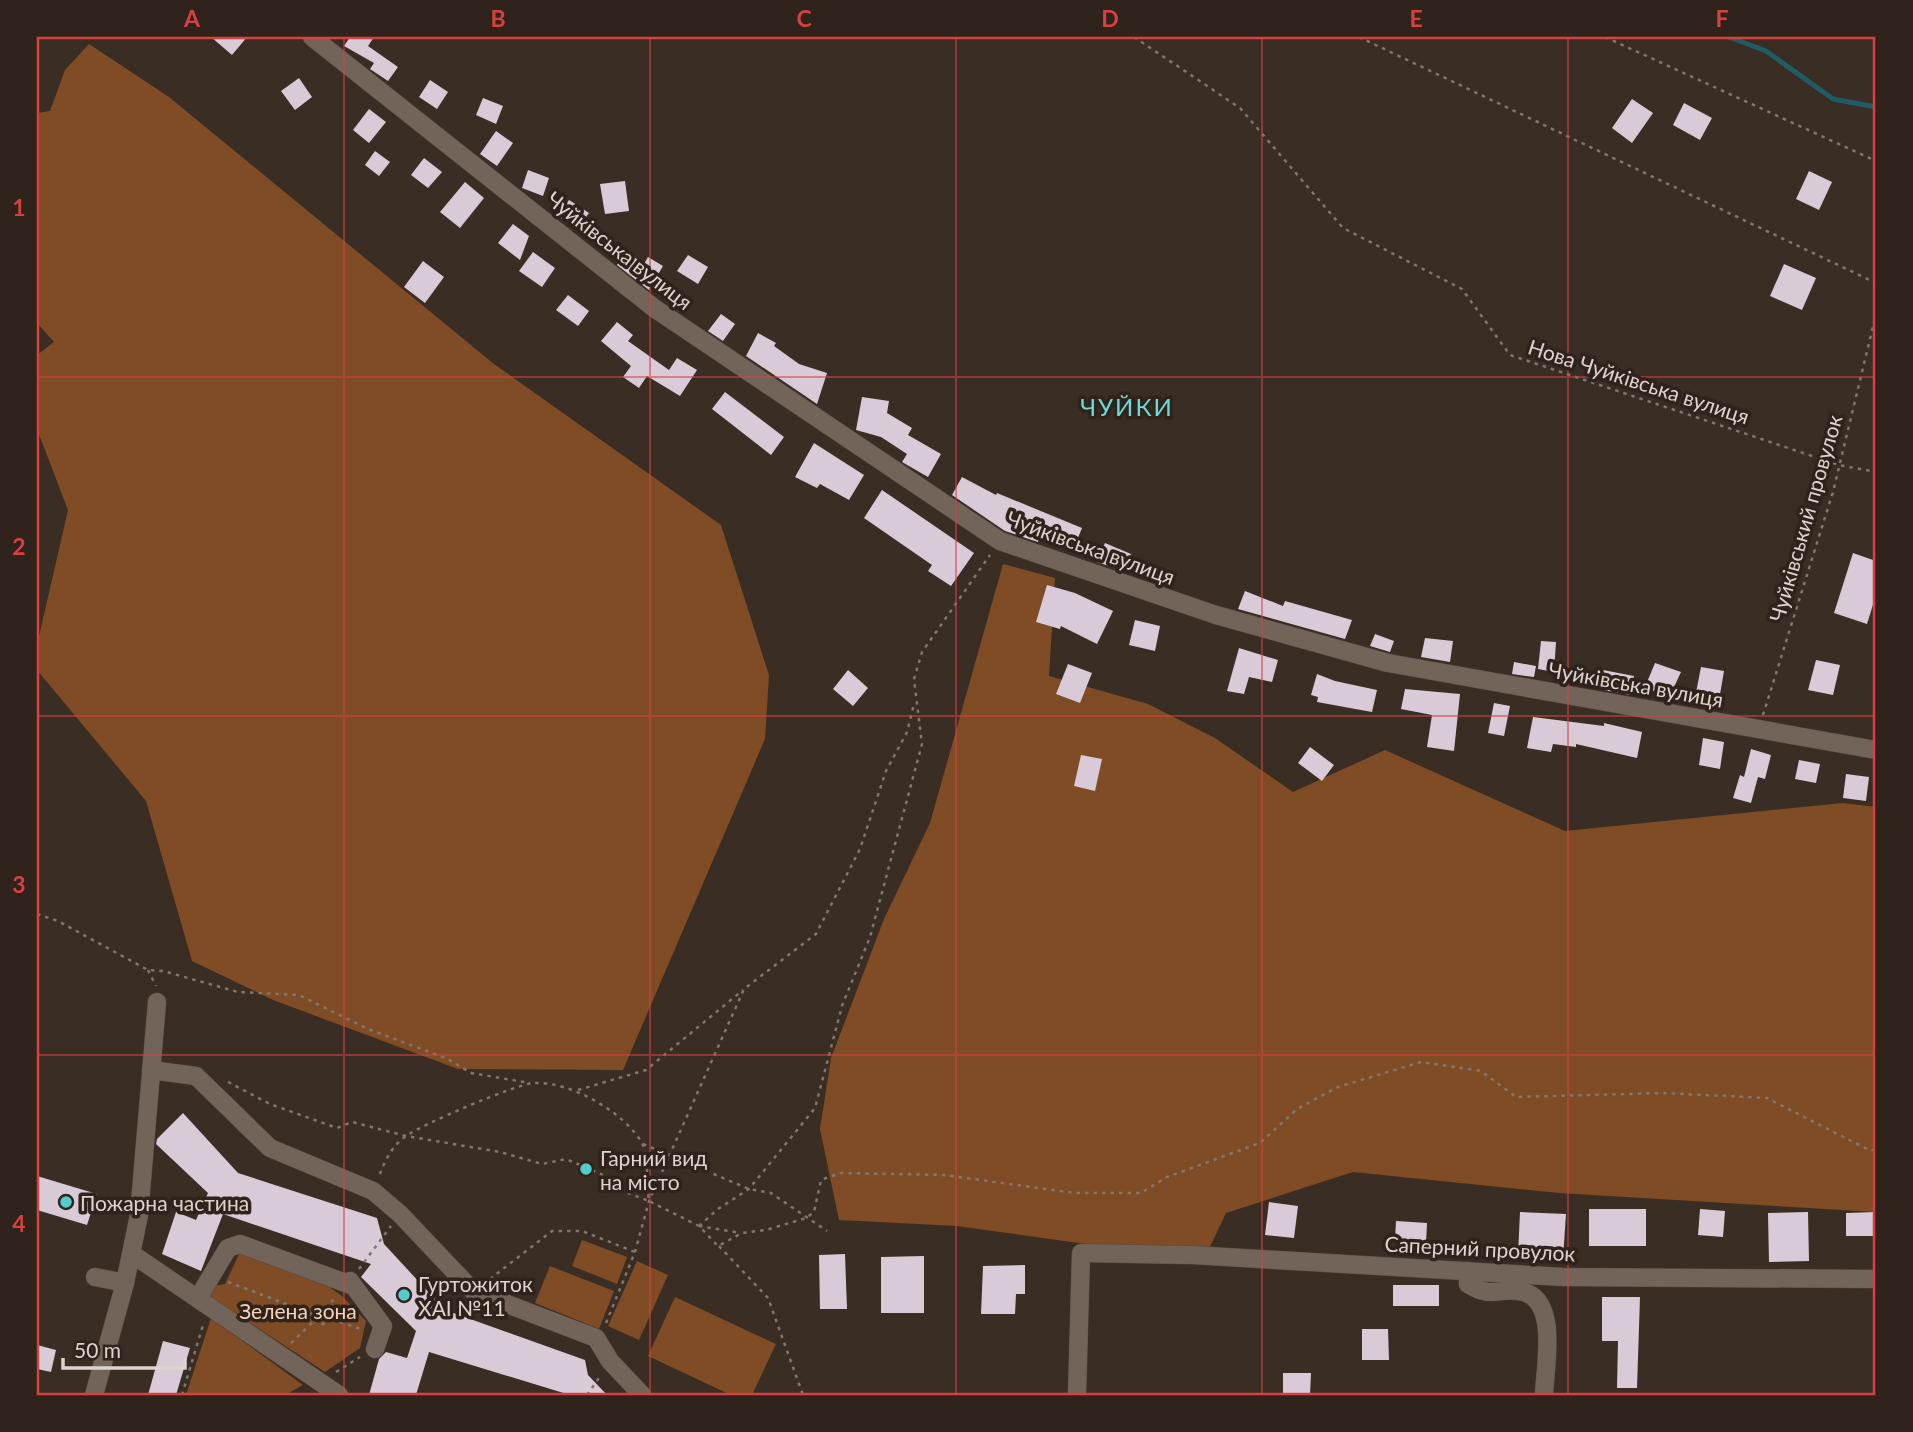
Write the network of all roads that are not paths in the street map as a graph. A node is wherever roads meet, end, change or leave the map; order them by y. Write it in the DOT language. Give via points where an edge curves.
graph roads {
  1 [pos="312,37"];
  2 [pos="1876,750"];
  3 [pos="157,1002"];
  4 [pos="151,1070"];
  5 [pos="132,1254"];
  6 [pos="1468,1271"];
  7 [pos="95,1277"];
  8 [pos="1876,1279"];
  9 [pos="125,1283"];
  10 [pos="204,1302"];
  11 [pos="377,1343"];
  12 [pos="94,1395"];
  13 [pos="340,1395"];
  14 [pos="642,1395"];
  15 [pos="1077,1395"];
  16 [pos="1544,1395"];
  1 -- 2 [label="street, Чуйківська вулиця" via="654,308 1000,541 1216,615 1388,663"];
  3 -- 4 [label="street"];
  4 -- 5 [label="street"];
  4 -- 14 [label="street" via="196,1076 270,1147 373,1191 473,1291 596,1338"];
  5 -- 9 [label="street"];
  5 -- 10 [label="street"];
  6 -- 8 [label="street, Саперний провулок" via="1563,1277"];
  6 -- 15 [label="street, Саперний провулок" via="1192,1255 1082,1254"];
  6 -- 16 [label="street" via="1468,1284 1484,1294 1519,1291 1537,1297 1547,1312"];
  7 -- 9 [label="street"];
  9 -- 12 [label="street"];
  10 -- 11 [label="street" via="228,1248 240,1244 351,1285 350,1280 383,1326"];
  10 -- 13 [label="street"];
}
